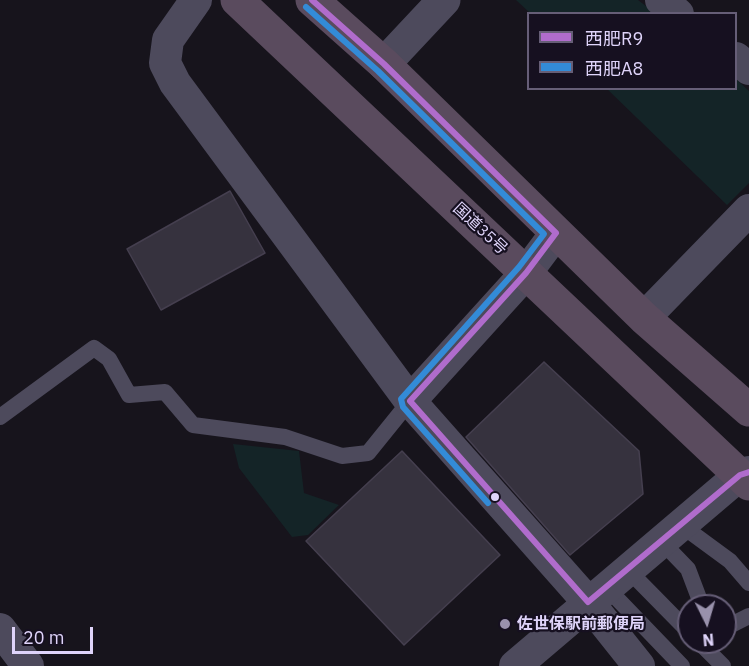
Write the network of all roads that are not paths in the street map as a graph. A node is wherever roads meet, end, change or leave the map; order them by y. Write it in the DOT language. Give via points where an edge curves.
graph roads {
  1 [pos="196,0"];
  2 [pos="237,0"];
  3 [pos="312,0"];
  4 [pos="444,0"];
  5 [pos="661,0"];
  6 [pos="676,12"];
  7 [pos="737,60"];
  8 [pos="384,64"];
  9 [pos="749,69"];
  10 [pos="749,210"];
  11 [pos="556,232"];
  12 [pos="526,273"];
  13 [pos="644,318"];
  14 [pos="410,401"];
  15 [pos="749,410"];
  16 [pos="0,417"];
  17 [pos="746,477"];
  18 [pos="671,533"];
  19 [pos="749,583"];
  20 [pos="607,586"];
  21 [pos="697,594"];
  22 [pos="677,625"];
  23 [pos="0,629"];
  24 [pos="711,654"];
  25 [pos="28,666"];
  26 [pos="515,666"];
  27 [pos="639,666"];
  28 [pos="682,666"];
  29 [pos="723,666"];
  1 -- 14 [label="street" via="168,40 165,63 175,83"];
  2 -- 12 [label="highway, 国道35号"];
  3 -- 8 [label="highway"];
  4 -- 8 [label="street"];
  5 -- 6 [label="street"];
  7 -- 9 [label="street"];
  8 -- 11 [label="highway"];
  10 -- 13 [label="street"];
  11 -- 12 [label="street"];
  11 -- 13 [label="highway"];
  12 -- 14 [label="street"];
  12 -- 17 [label="highway, 国道35号"];
  13 -- 15 [label="highway"];
  14 -- 16 [label="lane" via="368,453 342,456 285,437 193,425 165,392 129,395 109,359 94,348"];
  14 -- 20 [label="street"];
  17 -- 18 [label="street"];
  18 -- 19 [label="lane" via="730,561"];
  18 -- 20 [label="street"];
  18 -- 21 [label="lane"];
  20 -- 22 [label="lane"];
  20 -- 26 [label="street"];
  20 -- 27 [label="street"];
  20 -- 28 [label="lane"];
  23 -- 25 [label="street"];
  24 -- 29 [label="lane"];
}
